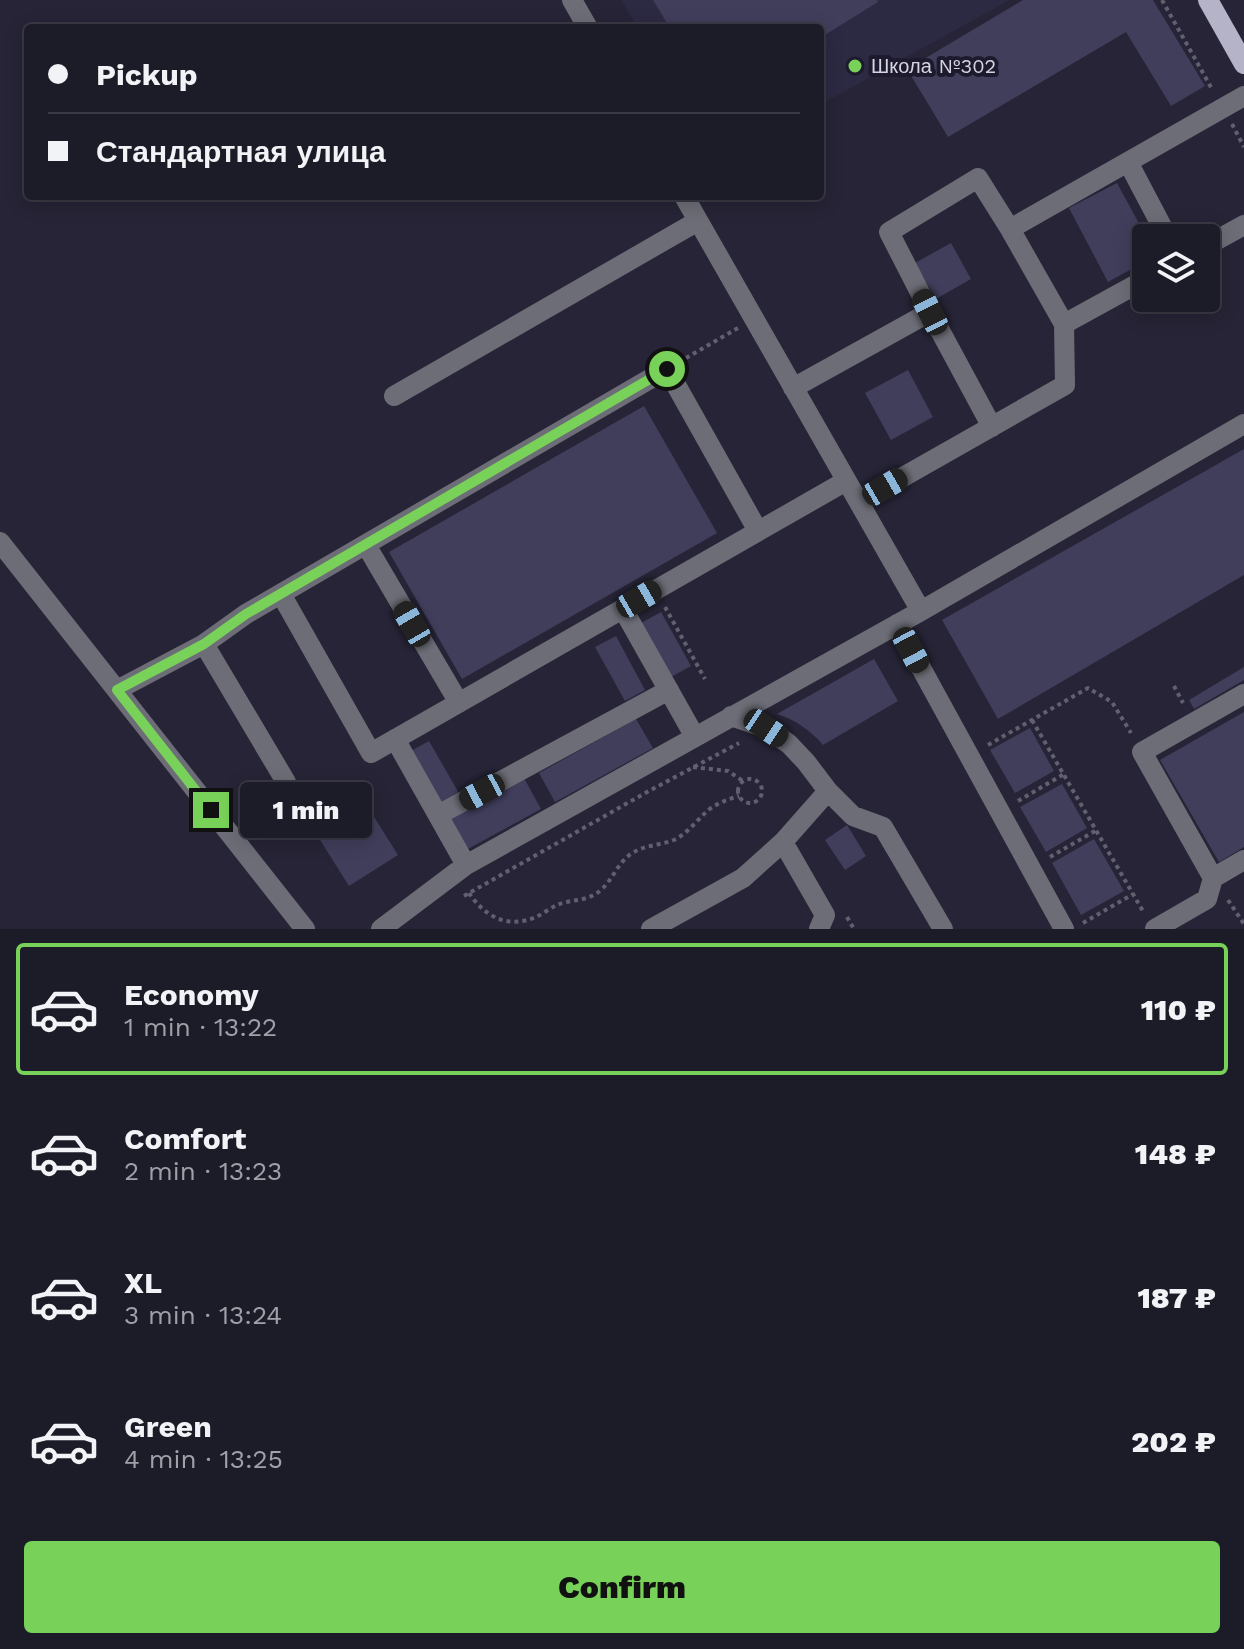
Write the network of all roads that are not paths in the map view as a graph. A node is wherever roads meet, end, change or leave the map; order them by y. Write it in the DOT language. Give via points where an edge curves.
graph roads {
  1 [pos="572,0"];
  2 [pos="1208,0"];
  3 [pos="586,24"];
  4 [pos="1244,64"];
  5 [pos="1244,96"];
  6 [pos="1128,162"];
  7 [pos="686,200"];
  8 [pos="698,221"];
  9 [pos="1161,224"];
  10 [pos="1244,225"];
  11 [pos="1010,229"];
  12 [pos="1220,238"];
  13 [pos="1132,287"];
  14 [pos="930,312"];
  15 [pos="1064,324"];
  16 [pos="793,388"];
  17 [pos="394,396"];
  18 [pos="1244,424"];
  19 [pos="992,427"];
  20 [pos="846,481"];
  21 [pos="859,502"];
  22 [pos="758,531"];
  23 [pos="0,542"];
  24 [pos="366,545"];
  25 [pos="281,594"];
  26 [pos="623,609"];
  27 [pos="921,611"];
  28 [pos="897,624"];
  29 [pos="204,644"];
  30 [pos="117,690"];
  31 [pos="669,690"];
  32 [pos="1244,694"];
  33 [pos="459,703"];
  34 [pos="731,716"];
  35 [pos="695,737"];
  36 [pos="395,739"];
  37 [pos="286,782"];
  38 [pos="828,791"];
  39 [pos="438,815"];
  40 [pos="783,842"];
  41 [pos="1244,860"];
  42 [pos="466,865"];
  43 [pos="1213,878"];
  44 [pos="1151,923"];
  45 [pos="1071,927"];
  46 [pos="305,929"];
  47 [pos="381,929"];
  48 [pos="651,929"];
  49 [pos="819,929"];
  50 [pos="943,929"];
  1 -- 3 [label="street"];
  2 -- 4 [label="main road"];
  5 -- 6 [label="street"];
  6 -- 9 [label="street"];
  6 -- 11 [label="street"];
  7 -- 8 [label="street"];
  8 -- 16 [label="street"];
  8 -- 17 [label="street"];
  10 -- 12 [label="street"];
  11 -- 14 [label="street" via="978,178 889,232"];
  11 -- 15 [label="street"];
  13 -- 15 [label="street"];
  14 -- 16 [label="street"];
  14 -- 19 [label="street"];
  15 -- 19 [label="street" via="1065,385"];
  16 -- 20 [label="street"];
  18 -- 27 [label="street"];
  19 -- 21 [label="street"];
  20 -- 21 [label="street"];
  20 -- 22 [label="street"];
  21 -- 27 [label="street"];
  22 -- 24 [label="street" via="667,369"];
  22 -- 26 [label="street"];
  23 -- 30 [label="street"];
  24 -- 25 [label="street"];
  24 -- 33 [label="street"];
  25 -- 29 [label="street"];
  25 -- 36 [label="street" via="371,753"];
  26 -- 31 [label="street"];
  26 -- 33 [label="street"];
  27 -- 28 [label="street"];
  28 -- 34 [label="street"];
  28 -- 45 [label="street" via="968,756"];
  29 -- 30 [label="street"];
  29 -- 37 [label="street"];
  30 -- 46 [label="street"];
  31 -- 35 [label="street"];
  31 -- 39 [label="street"];
  32 -- 43 [label="street" via="1142,752"];
  33 -- 36 [label="street"];
  34 -- 35 [label="street"];
  34 -- 38 [label="street" via="766,728 789,744"];
  35 -- 42 [label="street"];
  36 -- 39 [label="street"];
  38 -- 40 [label="street"];
  38 -- 50 [label="street" via="853,816 883,827"];
  39 -- 42 [label="street"];
  40 -- 48 [label="street" via="743,878"];
  40 -- 49 [label="street" via="825,915"];
  41 -- 43 [label="street"];
  42 -- 47 [label="street"];
  43 -- 44 [label="street" via="1207,899"];
}
